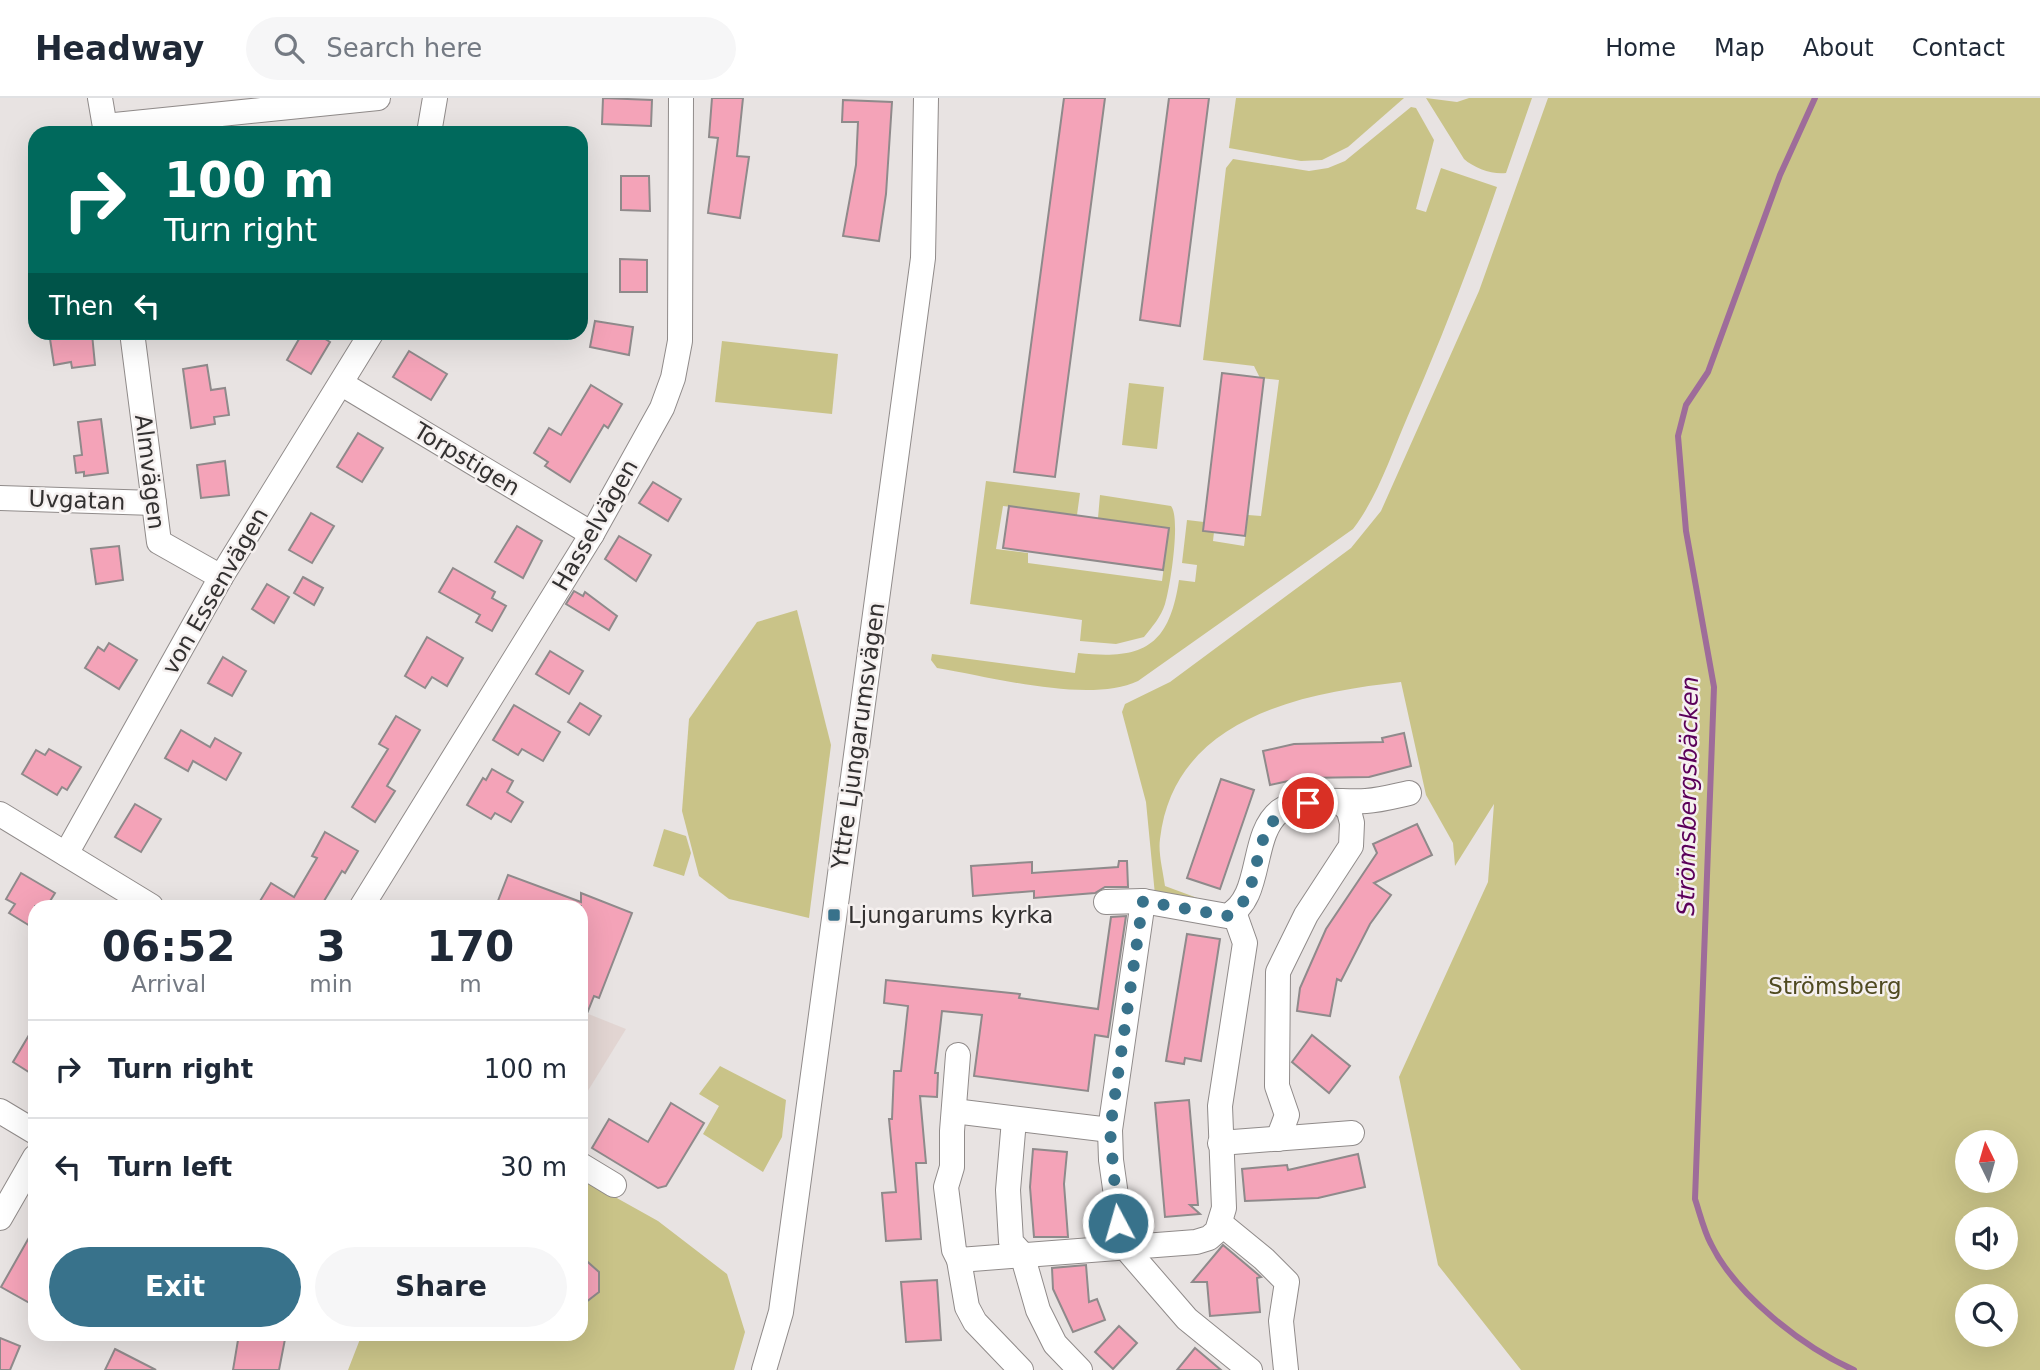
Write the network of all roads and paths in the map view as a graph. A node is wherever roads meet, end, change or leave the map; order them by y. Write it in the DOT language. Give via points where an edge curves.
graph roads {
  1 [pos="100,98"];
  2 [pos="379,98"];
  3 [pos="435,98"];
  4 [pos="681,98"];
  5 [pos="926,98"];
  6 [pos="104,126"];
  7 [pos="139,126"];
  8 [pos="430,126"];
  9 [pos="133,340"];
  10 [pos="367,340"];
  11 [pos="342,384"];
  12 [pos="0,498"];
  13 [pos="155,503"];
  14 [pos="592,534"];
  15 [pos="221,577"];
  16 [pos="1409,793"];
  17 [pos="1340,801"];
  18 [pos="0,814"];
  19 [pos="66,854"];
  20 [pos="141,900"];
  21 [pos="366,900"];
  22 [pos="1143,901"];
  23 [pos="1106,902"];
  24 [pos="1234,912"];
  25 [pos="1245,943"];
  26 [pos="1283,958"];
  27 [pos="958,1055"];
  28 [pos="0,1111"];
  29 [pos="954,1111"];
  30 [pos="1014,1120"];
  31 [pos="28,1128"];
  32 [pos="1110,1130"];
  33 [pos="1352,1133"];
  34 [pos="1278,1139"];
  35 [pos="1220,1143"];
  36 [pos="28,1169"];
  37 [pos="588,1169"];
  38 [pos="614,1185"];
  39 [pos="0,1218"];
  40 [pos="1220,1223"];
  41 [pos="1123,1245"];
  42 [pos="1021,1254"];
  43 [pos="958,1260"];
  44 [pos="764,1370"];
  45 [pos="1021,1370"];
  46 [pos="1080,1370"];
  47 [pos="1250,1370"];
  48 [pos="1286,1370"];
  1 -- 6 [label="street"];
  2 -- 7 [label="street"];
  3 -- 8 [label="street"];
  4 -- 14 [label="street, Hasselvägen" via="680,341 673,378 662,408"];
  5 -- 44 [label="street, Yttre Ljungarumsvägen" via="923,258 781,1312"];
  9 -- 13 [label="street, Almvägen"];
  10 -- 11 [label="street, von Essenvägen"];
  11 -- 14 [label="street, Torpstigen"];
  11 -- 15 [label="street, von Essenvägen"];
  12 -- 13 [label="street, Uvgatan"];
  13 -- 15 [label="street, Almvägen" via="159,542"];
  14 -- 21 [label="street, Hasselvägen"];
  15 -- 19 [label="street, von Essenvägen"];
  16 -- 17 [label="street"];
  17 -- 24 [label="street" via="1280,811 1269,827 1244,900"];
  17 -- 26 [label="street" via="1352,823 1351,846"];
  18 -- 19 [label="street"];
  19 -- 20 [label="street"];
  22 -- 23 [label="street"];
  22 -- 24 [label="street" via="1227,916"];
  22 -- 32 [label="street"];
  24 -- 25 [label="street"];
  25 -- 26 [label="street"];
  25 -- 35 [label="street" via="1223,1073"];
  26 -- 34 [label="street" via="1276,990 1277,1086 1287,1115"];
  27 -- 29 [label="street"];
  28 -- 31 [label="street"];
  29 -- 30 [label="street"];
  29 -- 43 [label="street" via="952,1167 946,1187"];
  30 -- 32 [label="street"];
  30 -- 42 [label="street" via="1009,1225 1011,1242"];
  32 -- 41 [label="street"];
  33 -- 34 [label="street"];
  34 -- 35 [label="street"];
  35 -- 40 [label="street" via="1224,1208"];
  36 -- 39 [label="street"];
  37 -- 38 [label="street"];
  40 -- 41 [label="street" via="1209,1238 1196,1242 1140,1248"];
  40 -- 48 [label="street" via="1287,1282 1281,1321"];
  41 -- 42 [label="street"];
  41 -- 47 [label="street" via="1186,1319"];
  42 -- 43 [label="street"];
  42 -- 46 [label="street" via="1038,1310 1055,1344"];
  43 -- 45 [label="street" via="967,1307 975,1322"];
}
